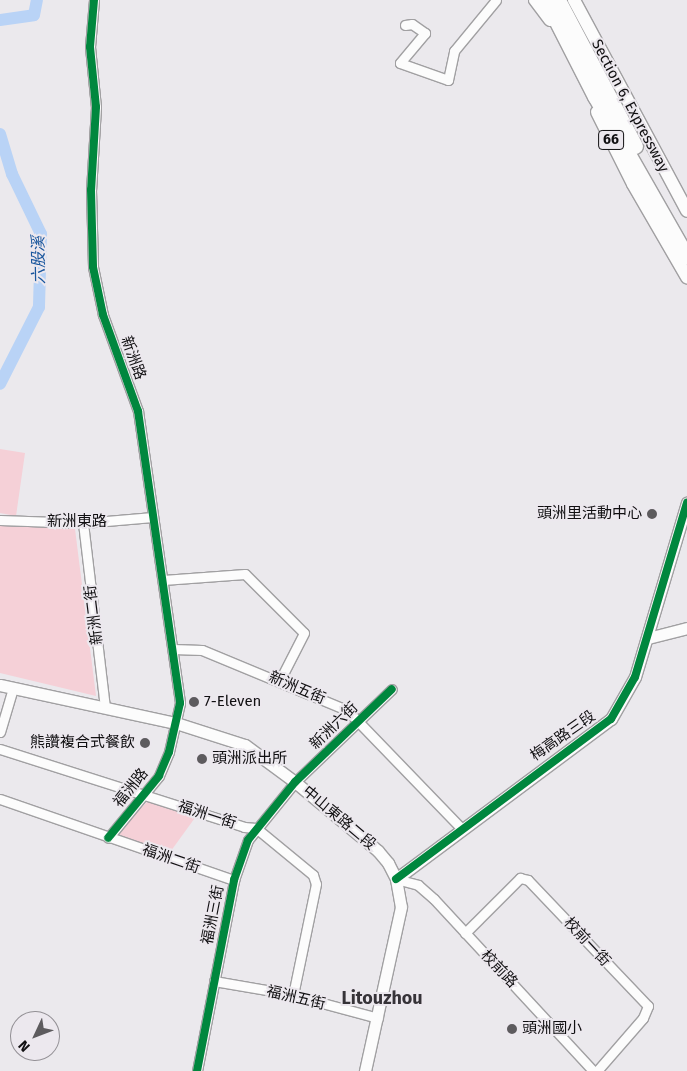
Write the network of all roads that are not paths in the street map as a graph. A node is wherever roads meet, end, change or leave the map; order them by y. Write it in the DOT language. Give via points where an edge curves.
graph roads {
  1 [pos="94,0"];
  2 [pos="496,0"];
  3 [pos="535,0"];
  4 [pos="541,0"];
  5 [pos="546,0"];
  6 [pos="558,0"];
  7 [pos="574,0"];
  8 [pos="578,0"];
  9 [pos="581,15"];
  10 [pos="552,23"];
  11 [pos="404,25"];
  12 [pos="687,211"];
  13 [pos="687,239"];
  14 [pos="687,256"];
  15 [pos="687,277"];
  16 [pos="687,503"];
  17 [pos="153,517"];
  18 [pos="0,520"];
  19 [pos="83,523"];
  20 [pos="163,580"];
  21 [pos="687,628"];
  22 [pos="648,638"];
  23 [pos="173,650"];
  24 [pos="280,680"];
  25 [pos="0,685"];
  26 [pos="13,688"];
  27 [pos="392,689"];
  28 [pos="105,707"];
  29 [pos="358,722"];
  30 [pos="176,723"];
  31 [pos="0,732"];
  32 [pos="0,749"];
  33 [pos="295,782"];
  34 [pos="144,795"];
  35 [pos="0,798"];
  36 [pos="256,828"];
  37 [pos="462,829"];
  38 [pos="108,838"];
  39 [pos="396,879"];
  40 [pos="234,880"];
  41 [pos="465,933"];
  42 [pos="214,981"];
  43 [pos="293,995"];
  44 [pos="378,1018"];
  45 [pos="197,1071"];
  46 [pos="365,1071"];
  47 [pos="595,1071"];
  1 -- 17 [label="street, 新洲路" via="90,47 96,107 91,190 93,267 103,315 138,411"];
  2 -- 11 [label="street" via="454,51 448,80 400,63 425,33 412,24"];
  3 -- 10 [label="main road"];
  4 -- 10 [label="main road, Section 6, Expressway / 66"];
  5 -- 14 [label="highway, 66" via="595,96"];
  6 -- 13 [label="highway, 66"];
  7 -- 9 [label="main road, Section 6, Expressway / 66"];
  8 -- 9 [label="main road"];
  9 -- 12 [label="main road, Section 6, Expressway / 66"];
  10 -- 15 [label="main road, Section 6, Expressway / 66" via="632,184"];
  16 -- 22 [label="main road, 梅高路三段"];
  17 -- 19 [label="street, 新洲東路"];
  17 -- 20 [label="street, 新洲路"];
  18 -- 19 [label="street, 新洲東路"];
  19 -- 28 [label="street, 新洲二街"];
  20 -- 23 [label="street, 新洲路"];
  20 -- 24 [label="street" via="245,574 304,632"];
  21 -- 22 [label="main road"];
  22 -- 37 [label="main road, 梅高路三段" via="635,677 611,719"];
  23 -- 24 [label="street, 新洲五街" via="202,650"];
  23 -- 30 [label="street, 新洲路" via="180,703"];
  24 -- 29 [label="street, 新洲五街" via="338,705"];
  25 -- 26 [label="main road, 中山東路二段"];
  26 -- 28 [label="main road, 中山東路二段"];
  26 -- 31 [label="street"];
  27 -- 29 [label="street, 新洲六街"];
  28 -- 30 [label="main road, 中山東路二段"];
  29 -- 33 [label="street, 新洲六街"];
  29 -- 37 [label="street, 新洲五街"];
  30 -- 33 [label="main road, 中山東路二段" via="245,745"];
  30 -- 34 [label="street, 福洲路" via="164,765"];
  32 -- 34 [label="street, 福洲一街"];
  33 -- 36 [label="street, 福洲三街"];
  33 -- 39 [label="main road, 中山東路二段" via="378,851"];
  34 -- 36 [label="street, 福洲一街"];
  34 -- 38 [label="street, 福洲路"];
  35 -- 38 [label="street"];
  36 -- 40 [label="street, 福洲三街" via="248,840"];
  36 -- 43 [label="street, 福洲一街" via="317,879"];
  37 -- 39 [label="main road, 梅高路三段"];
  38 -- 40 [label="street, 福洲二街"];
  39 -- 41 [label="street, 校前路" via="418,885"];
  39 -- 44 [label="main road, 中山東路二段" via="401,898 399,924"];
  40 -- 42 [label="street, 福洲三街"];
  41 -- 47 [label="street, 校前路"];
  41 -- 47 [label="street, 校前一街" via="524,876 648,1006 643,1018"];
  42 -- 43 [label="street, 福洲五街"];
  42 -- 45 [label="street, 福洲三街"];
  43 -- 44 [label="street, 福洲五街"];
  44 -- 46 [label="main road, 中山東路二段"];
}
